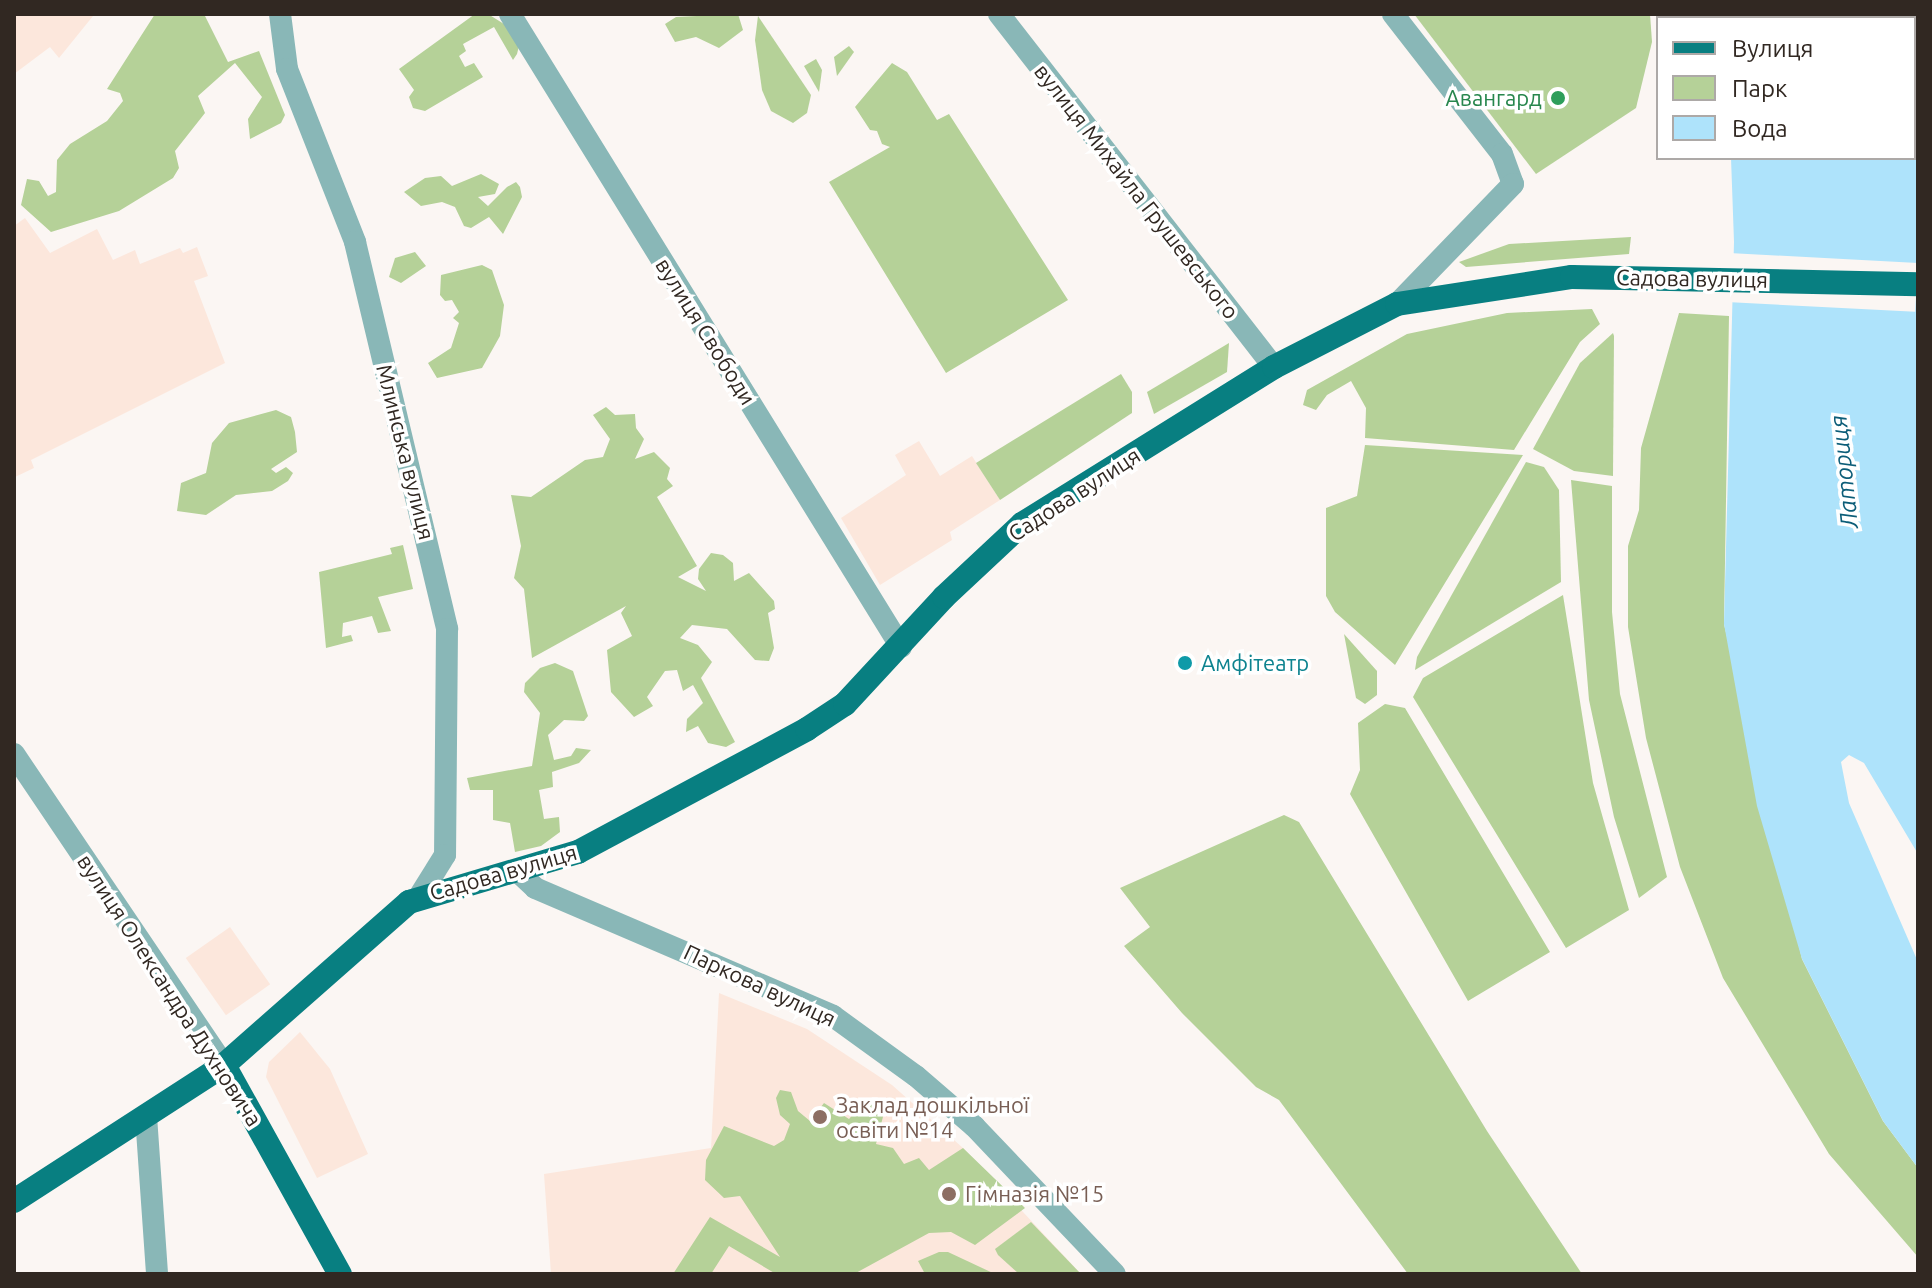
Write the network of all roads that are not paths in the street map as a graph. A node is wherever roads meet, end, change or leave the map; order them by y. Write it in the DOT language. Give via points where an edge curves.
graph roads {
  1 [pos="280,14"];
  2 [pos="510,14"];
  3 [pos="999,14"];
  4 [pos="1393,14"];
  5 [pos="1918,284"];
  6 [pos="1397,304"];
  7 [pos="1274,367"];
  8 [pos="901,647"];
  9 [pos="14,754"];
  10 [pos="517,871"];
  11 [pos="419,897"];
  12 [pos="224,1065"];
  13 [pos="146,1116"];
  14 [pos="14,1201"];
  15 [pos="157,1274"];
  16 [pos="340,1274"];
  17 [pos="1115,1274"];
  1 -- 11 [label="street, Млинська вулиця" via="287,69 355,242 447,629 445,855"];
  2 -- 8 [label="street, вулиця Свободи"];
  3 -- 7 [label="street, вулиця Михайла Грушевського"];
  4 -- 6 [label="street" via="1502,154 1513,184"];
  5 -- 6 [label="main road, Садова вулиця" via="1572,277"];
  6 -- 7 [label="main road, Садова вулиця"];
  7 -- 8 [label="main road, Садова вулиця" via="1022,524 944,597"];
  8 -- 10 [label="main road, Садова вулиця" via="845,704 807,729 578,852"];
  9 -- 12 [label="street, вулиця Олександра Духновича"];
  10 -- 11 [label="main road, Садова вулиця"];
  10 -- 17 [label="street, Паркова вулиця" via="535,888 833,1016 974,1126"];
  11 -- 12 [label="main road, Садова вулиця" via="385,917"];
  12 -- 13 [label="main road, Садова вулиця"];
  12 -- 16 [label="main road, вулиця Олександра Духновича"];
  13 -- 14 [label="main road, Садова вулиця"];
  13 -- 15 [label="street"];
}
